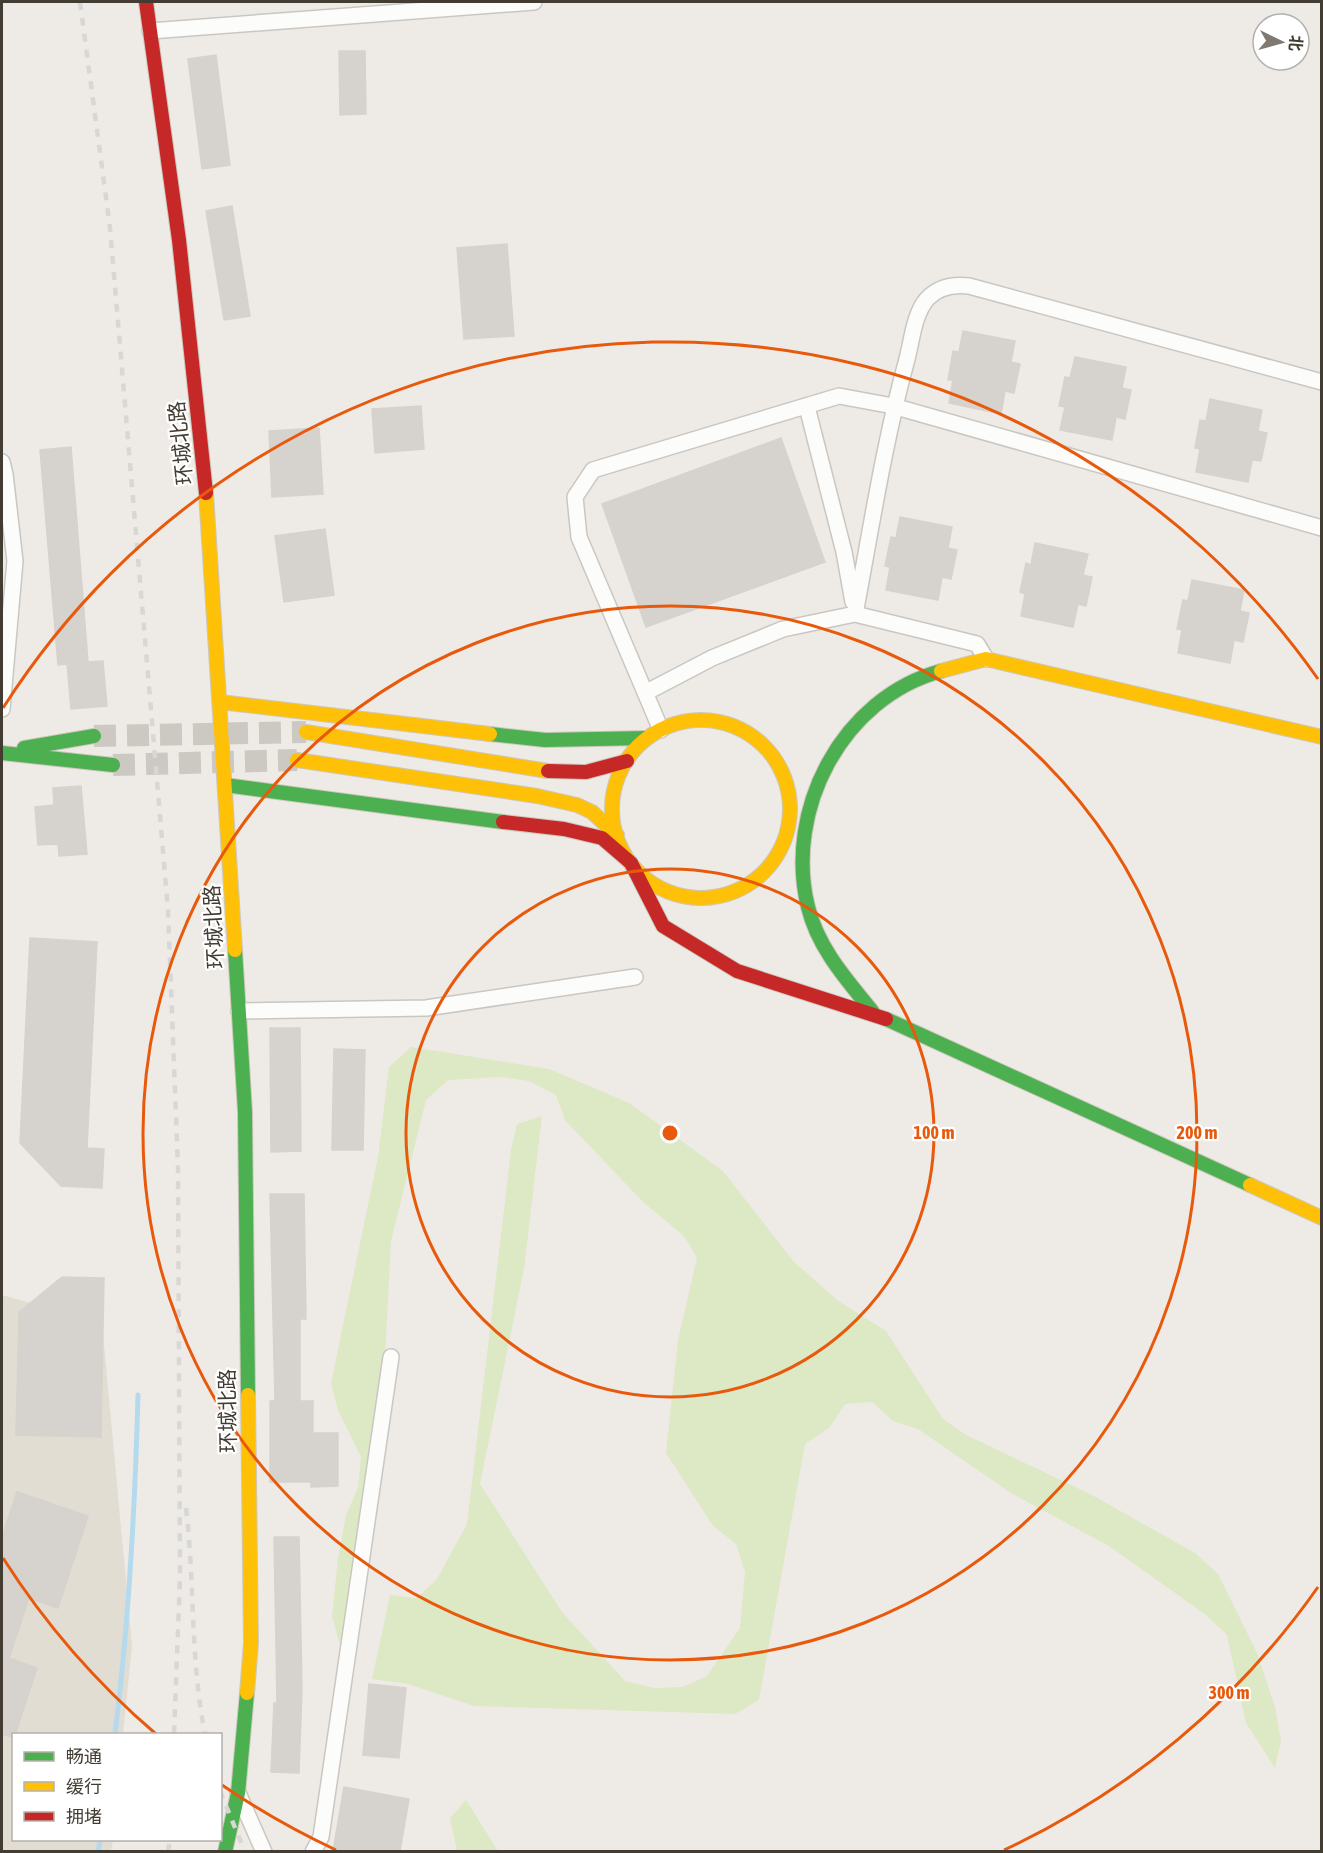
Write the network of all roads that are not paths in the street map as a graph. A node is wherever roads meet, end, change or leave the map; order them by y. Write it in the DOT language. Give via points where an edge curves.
graph roads {
  1 [pos="146,2"];
  2 [pos="534,2"];
  3 [pos="150,31"];
  4 [pos="1322,382"];
  5 [pos="893,406"];
  6 [pos="807,407"];
  7 [pos="2,462"];
  8 [pos="1322,528"];
  9 [pos="855,614"];
  10 [pos="986,659"];
  11 [pos="645,693"];
  12 [pos="220,702"];
  13 [pos="2,709"];
  14 [pos="306,732"];
  15 [pos="654,734"];
  16 [pos="94,736"];
  17 [pos="1322,737"];
  18 [pos="2,752"];
  19 [pos="297,760"];
  20 [pos="627,761"];
  21 [pos="113,765"];
  22 [pos="786,782"];
  23 [pos="225,785"];
  24 [pos="806,818"];
  25 [pos="617,836"];
  26 [pos="802,840"];
  27 [pos="631,863"];
  28 [pos="767,869"];
  29 [pos="635,977"];
  30 [pos="239,1011"];
  31 [pos="875,1014"];
  32 [pos="1322,1218"];
  33 [pos="391,1357"];
  34 [pos="238,1793"];
  35 [pos="225,1851"];
  36 [pos="264,1851"];
  37 [pos="313,1851"];
  1 -- 3 [label="street, 环城北路"];
  2 -- 3 [label="street"];
  3 -- 12 [label="street, 环城北路" via="179,240 209,520"];
  4 -- 5 [label="street" via="959,284 940,289 922,307"];
  5 -- 6 [label="street" via="839,396"];
  5 -- 8 [label="street"];
  5 -- 9 [label="street"];
  6 -- 9 [label="street" via="844,552"];
  6 -- 11 [label="street" via="593,470 575,497 579,537"];
  7 -- 13 [label="street" via="15,561"];
  9 -- 10 [label="street" via="977,644"];
  9 -- 11 [label="street" via="783,629 712,658"];
  10 -- 17 [label="street"];
  10 -- 24 [label="street" via="924,674 871,707 829,757"];
  11 -- 15 [label="street"];
  12 -- 15 [label="street" via="545,740"];
  12 -- 23 [label="street, 环城北路"];
  14 -- 20 [label="street" via="544,771 586,772"];
  15 -- 20 [label="street"];
  15 -- 22 [label="street" via="690,720 735,726 767,749"];
  16 -- 18 [label="street"];
  18 -- 21 [label="street"];
  19 -- 25 [label="street" via="577,805 592,812"];
  20 -- 25 [label="street" via="619,774 614,797"];
  22 -- 24 [label="street"];
  22 -- 28 [label="street" via="788,828"];
  23 -- 27 [label="street" via="564,829 602,838"];
  23 -- 30 [label="street, 环城北路"];
  24 -- 26 [label="street"];
  25 -- 27 [label="street"];
  26 -- 28 [label="street"];
  26 -- 31 [label="street" via="803,883 821,946 845,983"];
  27 -- 28 [label="street" via="654,884 698,898 742,888"];
  27 -- 31 [label="street" via="663,926 736,971"];
  29 -- 30 [label="street" via="426,1008"];
  30 -- 34 [label="street, 环城北路" via="245,1112 251,1643"];
  31 -- 32 [label="street"];
  33 -- 37 [label="street" via="321,1837"];
  34 -- 35 [label="street, 环城北路"];
  34 -- 36 [label="street"];
}
